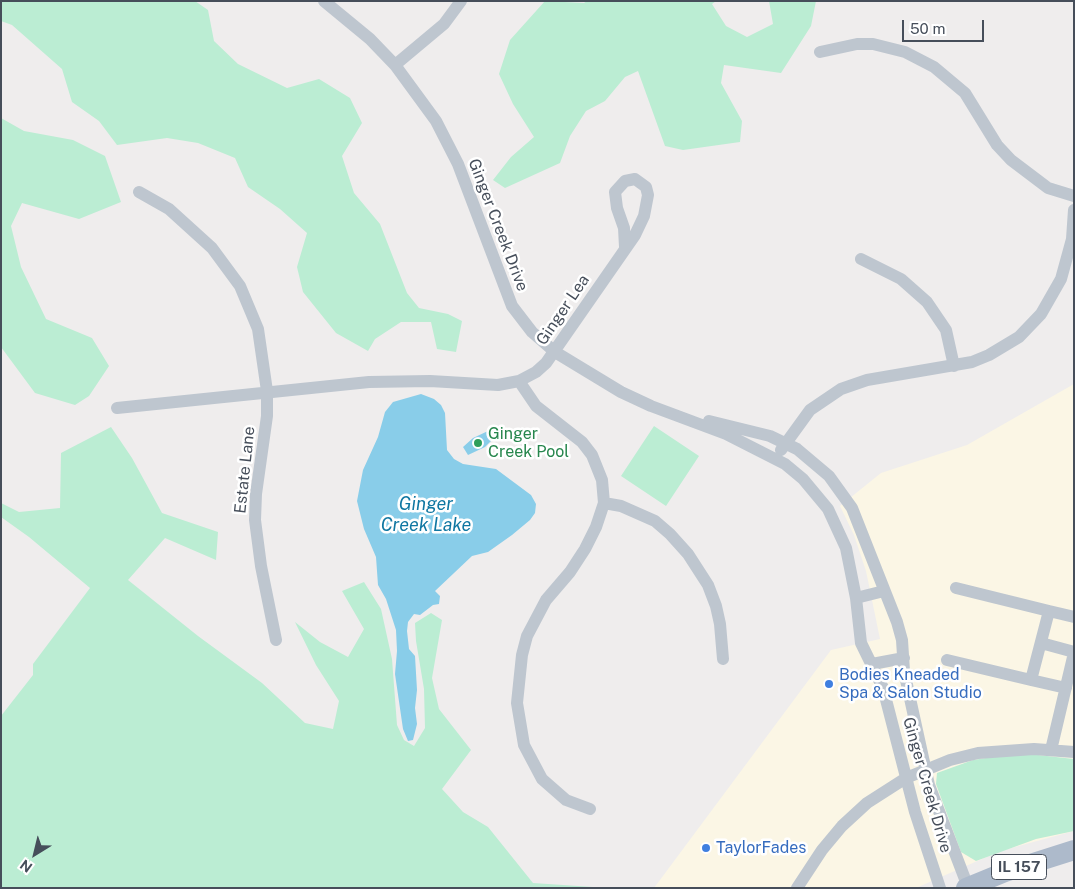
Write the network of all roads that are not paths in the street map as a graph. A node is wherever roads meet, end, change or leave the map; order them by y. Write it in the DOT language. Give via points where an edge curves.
graph roads {
  1 [pos="324,1"];
  2 [pos="461,1"];
  3 [pos="820,52"];
  4 [pos="394,65"];
  5 [pos="139,192"];
  6 [pos="1074,196"];
  7 [pos="1074,210"];
  8 [pos="625,247"];
  9 [pos="1071,257"];
  10 [pos="861,258"];
  11 [pos="555,352"];
  12 [pos="954,366"];
  13 [pos="518,381"];
  14 [pos="267,391"];
  15 [pos="117,408"];
  16 [pos="679,416"];
  17 [pos="785,443"];
  18 [pos="775,458"];
  19 [pos="604,503"];
  20 [pos="956,588"];
  21 [pos="884,591"];
  22 [pos="856,598"];
  23 [pos="1049,610"];
  24 [pos="1074,617"];
  25 [pos="276,640"];
  26 [pos="1041,643"];
  27 [pos="1074,652"];
  28 [pos="904,658"];
  29 [pos="723,659"];
  30 [pos="947,660"];
  31 [pos="872,664"];
  32 [pos="1031,680"];
  33 [pos="1066,688"];
  34 [pos="1051,750"];
  35 [pos="1073,750"];
  36 [pos="925,769"];
  37 [pos="906,778"];
  38 [pos="590,809"];
  39 [pos="1074,850"];
  40 [pos="967,887"];
  41 [pos="797,888"];
  42 [pos="940,888"];
  1 -- 4 [label="street, Ginger Creek Drive" via="370,39"];
  2 -- 4 [label="street" via="444,24"];
  3 -- 6 [label="street" via="873,44 905,52 934,68 964,93 997,145 1011,160 1048,188"];
  4 -- 11 [label="street, Ginger Creek Drive" via="436,121 458,164 512,306 532,332"];
  5 -- 14 [label="street, Estate Lane" via="164,205 226,264 240,286 258,329"];
  7 -- 9 [label="street"];
  8 -- 8 [label="street, Ginger Lea" via="615,192 625,181 635,180 646,187 648,200 638,229"];
  8 -- 11 [label="street, Ginger Lea"];
  9 -- 12 [label="street" via="1052,297 1030,327 989,356"];
  10 -- 12 [label="street" via="901,279 927,302 946,330"];
  11 -- 13 [label="street, Ginger Lea" via="536,372"];
  11 -- 16 [label="street, Ginger Creek Drive" via="621,392"];
  12 -- 17 [label="street" via="866,380 841,389 810,410"];
  13 -- 14 [label="street" via="498,385 388,380"];
  13 -- 19 [label="street" via="536,406 572,432 592,455 602,480"];
  14 -- 15 [label="street"];
  14 -- 25 [label="street, Estate Lane" via="255,520 260,566"];
  16 -- 17 [label="street, Ginger Creek Drive" via="737,427"];
  16 -- 18 [label="street, Ginger Creek Drive"];
  17 -- 18 [label="street"];
  17 -- 21 [label="street, Ginger Creek Drive" via="814,462 843,493 860,524"];
  18 -- 22 [label="street, Ginger Creek Drive" via="803,479 828,509 846,548"];
  19 -- 29 [label="street" via="621,506 655,521 688,554 708,585 716,606"];
  19 -- 38 [label="street" via="585,549 533,622 522,655 517,703 524,745 542,779 566,800"];
  20 -- 23 [label="street"];
  21 -- 22 [label="street"];
  21 -- 28 [label="street, Ginger Creek Drive" via="897,622"];
  22 -- 31 [label="street, Ginger Creek Drive" via="861,643"];
  23 -- 24 [label="street"];
  23 -- 26 [label="street"];
  26 -- 27 [label="street"];
  26 -- 32 [label="street"];
  27 -- 33 [label="street"];
  28 -- 31 [label="street"];
  28 -- 36 [label="street, Ginger Creek Drive" via="904,672"];
  30 -- 32 [label="street"];
  31 -- 37 [label="street, Ginger Creek Drive" via="883,688"];
  32 -- 33 [label="street"];
  33 -- 34 [label="street"];
  34 -- 35 [label="street"];
  34 -- 36 [label="street" via="978,753"];
  36 -- 37 [label="street"];
  36 -- 40 [label="street, Ginger Creek Drive"];
  37 -- 41 [label="street" via="867,803 842,826"];
  37 -- 42 [label="street, Ginger Creek Drive"];
  39 -- 40 [label="main road, IL 157"];
}
